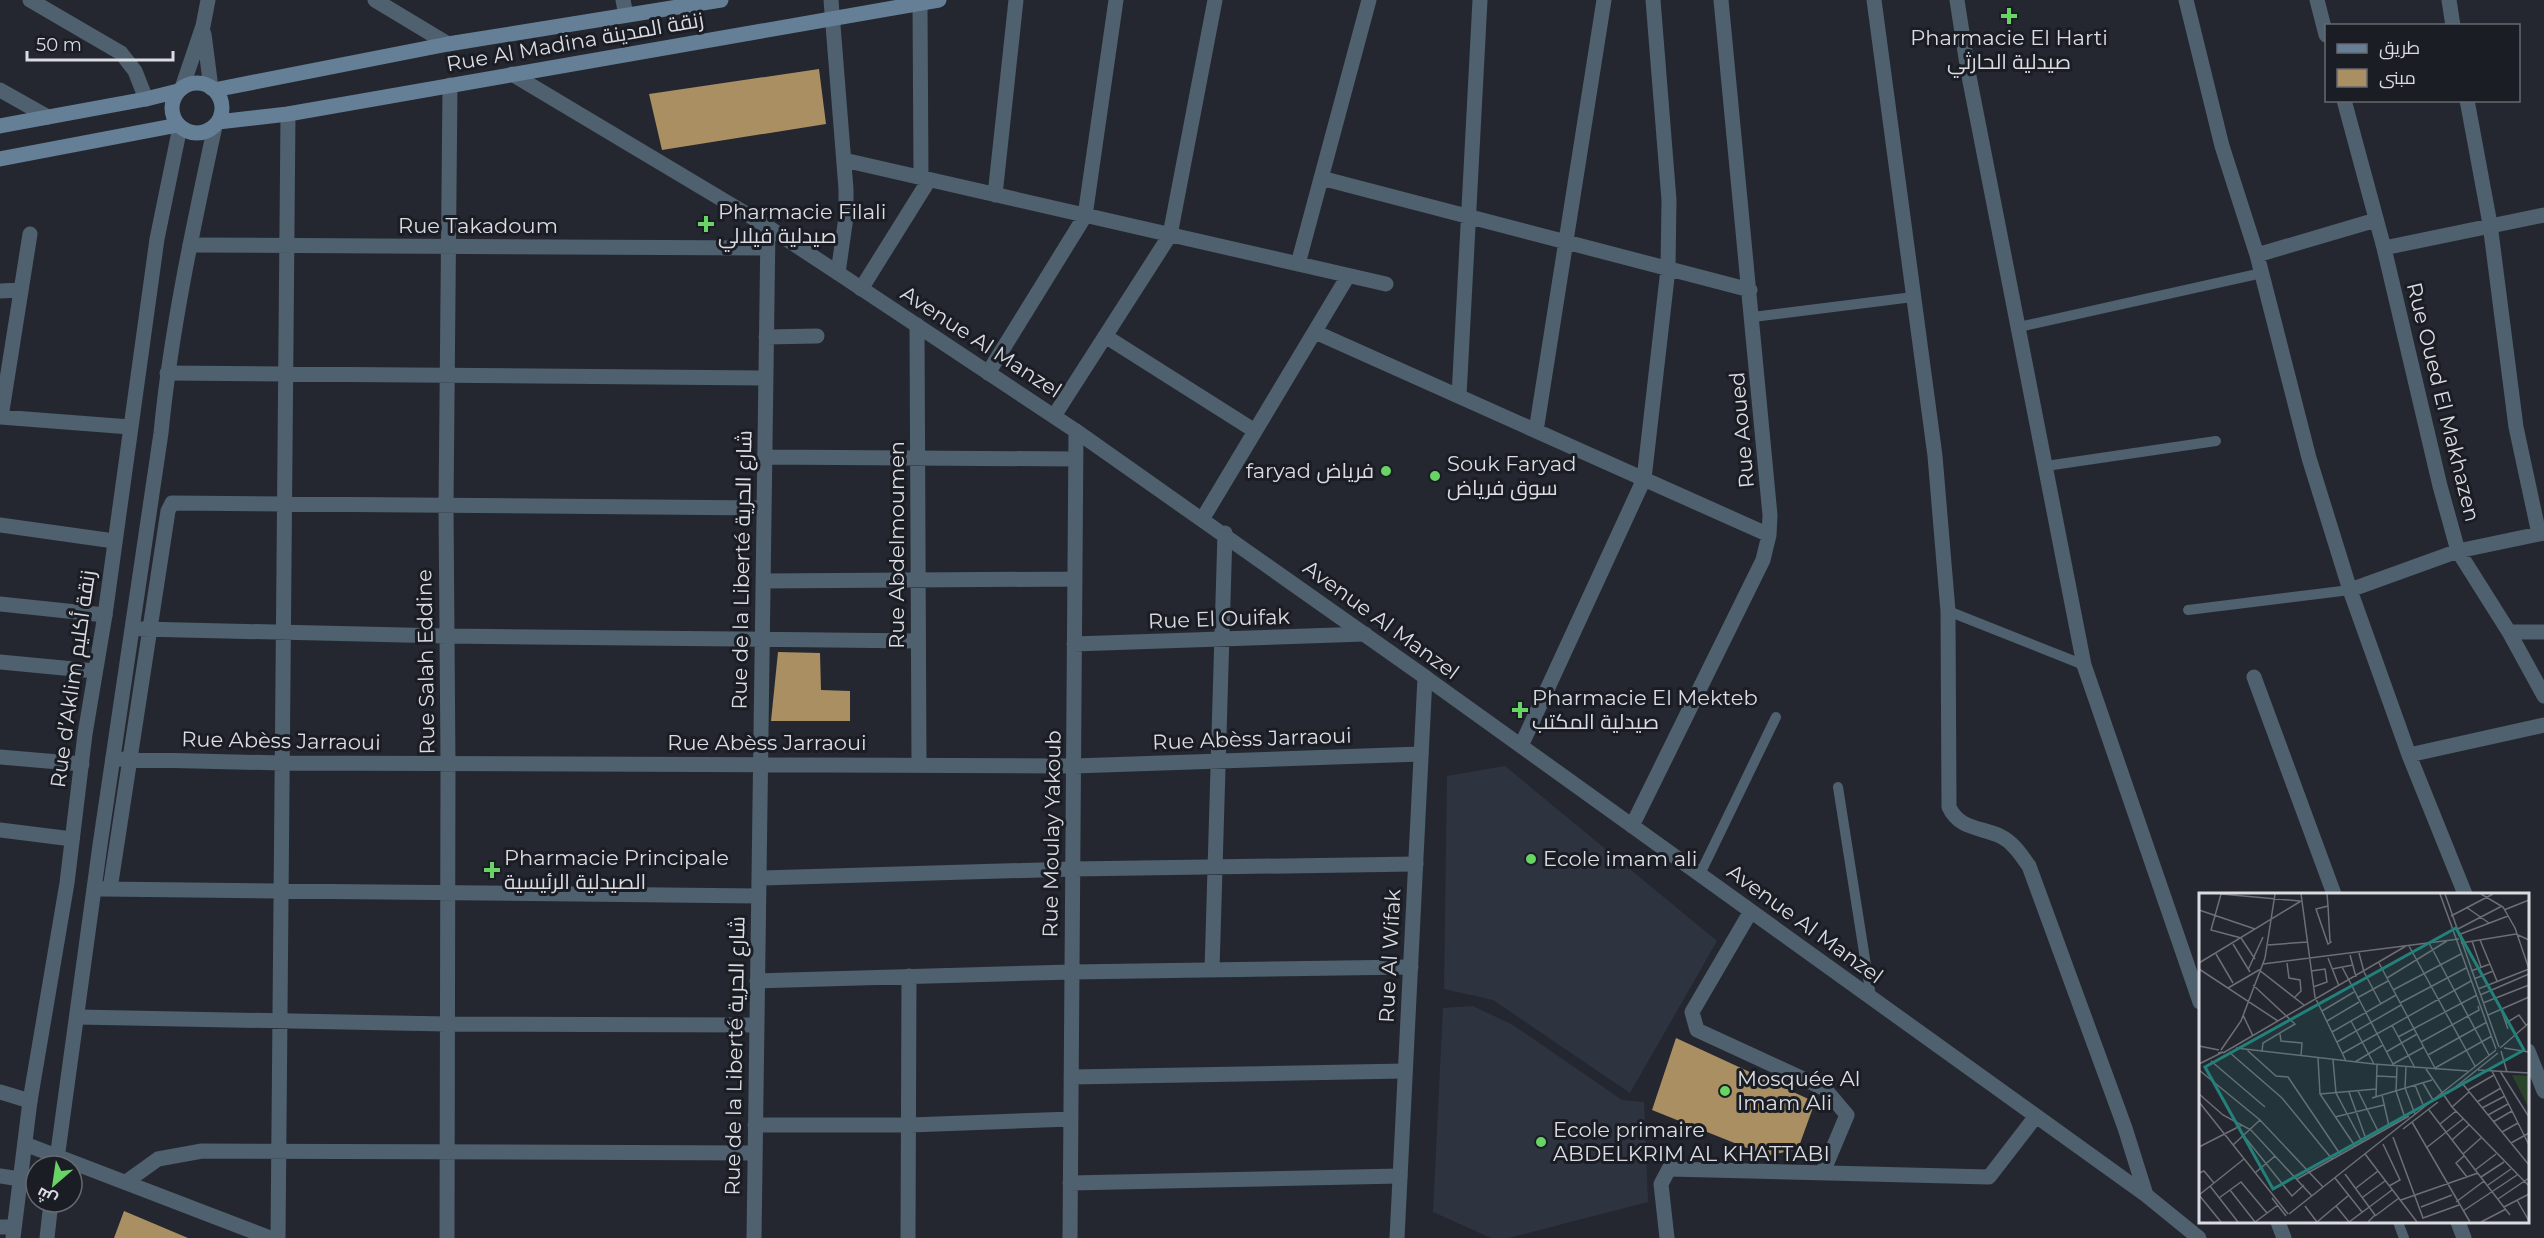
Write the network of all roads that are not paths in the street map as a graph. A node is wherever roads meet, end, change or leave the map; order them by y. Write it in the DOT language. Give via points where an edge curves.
graph roads {
  1 [pos="30,0"];
  2 [pos="208,0"];
  3 [pos="375,0"];
  4 [pos="721,0"];
  5 [pos="831,0"];
  6 [pos="939,0"];
  7 [pos="1016,0"];
  8 [pos="1116,0"];
  9 [pos="1215,0"];
  10 [pos="1369,0"];
  11 [pos="1480,0"];
  12 [pos="1604,0"];
  13 [pos="1653,0"];
  14 [pos="1721,0"];
  15 [pos="1874,0"];
  16 [pos="1957,0"];
  17 [pos="2186,0"];
  18 [pos="2317,0"];
  19 [pos="2449,0"];
  20 [pos="920,3"];
  21 [pos="625,7"];
  22 [pos="834,18"];
  23 [pos="2453,24"];
  24 [pos="203,26"];
  25 [pos="2325,31"];
  26 [pos="448,44"];
  27 [pos="512,74"];
  28 [pos="450,85"];
  29 [pos="180,89"];
  30 [pos="213,89"];
  31 [pos="0,90"];
  32 [pos="146,99"];
  33 [pos="2345,102"];
  34 [pos="2467,102"];
  35 [pos="288,114"];
  36 [pos="48,117"];
  37 [pos="216,124"];
  38 [pos="0,126"];
  39 [pos="179,126"];
  40 [pos="0,159"];
  41 [pos="844,160"];
  42 [pos="1321,178"];
  43 [pos="925,179"];
  44 [pos="995,195"];
  45 [pos="2544,215"];
  46 [pos="1085,216"];
  47 [pos="1468,216"];
  48 [pos="2376,220"];
  49 [pos="2490,224"];
  50 [pos="768,227"];
  51 [pos="30,234"];
  52 [pos="1170,235"];
  53 [pos="1566,242"];
  54 [pos="190,245"];
  55 [pos="286,246"];
  56 [pos="449,247"];
  57 [pos="767,248"];
  58 [pos="2384,248"];
  59 [pos="2257,255"];
  60 [pos="1298,264"];
  61 [pos="1668,269"];
  62 [pos="838,273"];
  63 [pos="2262,273"];
  64 [pos="1348,276"];
  65 [pos="1386,284"];
  66 [pos="861,289"];
  67 [pos="21,290"];
  68 [pos="1750,290"];
  69 [pos="0,291"];
  70 [pos="1913,297"];
  71 [pos="1753,317"];
  72 [pos="917,325"];
  73 [pos="2019,327"];
  74 [pos="1315,332"];
  75 [pos="817,336"];
  76 [pos="1105,336"];
  77 [pos="766,337"];
  78 [pos="167,373"];
  79 [pos="988,373"];
  80 [pos="285,375"];
  81 [pos="448,377"];
  82 [pos="765,378"];
  83 [pos="1459,396"];
  84 [pos="1054,416"];
  85 [pos="1,417"];
  86 [pos="130,427"];
  87 [pos="1076,431"];
  88 [pos="1255,431"];
  89 [pos="1536,431"];
  90 [pos="2216,441"];
  91 [pos="764,457"];
  92 [pos="917,459"];
  93 [pos="1076,459"];
  94 [pos="2046,466"];
  95 [pos="1644,479"];
  96 [pos="284,505"];
  97 [pos="446,506"];
  98 [pos="764,508"];
  99 [pos="1203,518"];
  100 [pos="0,525"];
  101 [pos="1225,533"];
  102 [pos="2541,534"];
  103 [pos="1769,535"];
  104 [pos="114,541"];
  105 [pos="2458,551"];
  106 [pos="1075,579"];
  107 [pos="763,581"];
  108 [pos="918,581"];
  109 [pos="2350,590"];
  110 [pos="0,604"];
  111 [pos="2188,610"];
  112 [pos="1948,611"];
  113 [pos="105,615"];
  114 [pos="151,629"];
  115 [pos="132,630"];
  116 [pos="283,631"];
  117 [pos="2509,632"];
  118 [pos="2544,632"];
  119 [pos="1365,634"];
  120 [pos="447,636"];
  121 [pos="762,639"];
  122 [pos="1222,640"];
  123 [pos="918,641"];
  124 [pos="1074,644"];
  125 [pos="0,662"];
  126 [pos="2084,665"];
  127 [pos="95,671"];
  128 [pos="1425,677"];
  129 [pos="2254,677"];
  130 [pos="2544,696"];
  131 [pos="1776,717"];
  132 [pos="2544,725"];
  133 [pos="1521,746"];
  134 [pos="1421,754"];
  135 [pos="2409,755"];
  136 [pos="0,757"];
  137 [pos="113,759"];
  138 [pos="131,759"];
  139 [pos="1218,761"];
  140 [pos="282,763"];
  141 [pos="448,763"];
  142 [pos="82,764"];
  143 [pos="760,764"];
  144 [pos="919,765"];
  145 [pos="1074,766"];
  146 [pos="1838,787"];
  147 [pos="1632,826"];
  148 [pos="0,830"];
  149 [pos="72,838"];
  150 [pos="1416,864"];
  151 [pos="1215,867"];
  152 [pos="1073,869"];
  153 [pos="1700,874"];
  154 [pos="759,878"];
  155 [pos="103,889"];
  156 [pos="281,891"];
  157 [pos="448,893"];
  158 [pos="2334,893"];
  159 [pos="2465,893"];
  160 [pos="758,896"];
  161 [pos="1750,911"];
  162 [pos="1411,967"];
  163 [pos="1212,970"];
  164 [pos="1072,972"];
  165 [pos="909,976"];
  166 [pos="757,981"];
  167 [pos="1871,997"];
  168 [pos="2199,999"];
  169 [pos="77,1017"];
  170 [pos="280,1021"];
  171 [pos="447,1024"];
  172 [pos="757,1025"];
  173 [pos="2529,1054"];
  174 [pos="1405,1071"];
  175 [pos="1071,1077"];
  176 [pos="2544,1091"];
  177 [pos="0,1092"];
  178 [pos="30,1101"];
  179 [pos="2036,1116"];
  180 [pos="1071,1119"];
  181 [pos="755,1125"];
  182 [pos="910,1125"];
  183 [pos="25,1144"];
  184 [pos="278,1151"];
  185 [pos="447,1152"];
  186 [pos="755,1152"];
  187 [pos="44,1154"];
  188 [pos="58,1154"];
  189 [pos="84,1169"];
  190 [pos="1823,1172"];
  191 [pos="0,1176"];
  192 [pos="1400,1176"];
  193 [pos="20,1179"];
  194 [pos="126,1182"];
  195 [pos="1070,1183"];
  196 [pos="2146,1195"];
  197 [pos="50,1214"];
  198 [pos="2279,1223"];
  199 [pos="2398,1223"];
  200 [pos="2459,1223"];
  201 [pos="9,1231"];
  202 [pos="47,1238"];
  203 [pos="270,1238"];
  204 [pos="278,1238"];
  205 [pos="447,1238"];
  206 [pos="754,1238"];
  207 [pos="909,1238"];
  208 [pos="1070,1238"];
  209 [pos="1397,1238"];
  210 [pos="1667,1238"];
  211 [pos="2199,1238"];
  212 [pos="2284,1238"];
  213 [pos="2404,1238"];
  214 [pos="2464,1238"];
  1 -- 32 [label="street" via="121,53 135,70"];
  2 -- 24 [label="street"];
  3 -- 26 [label="street"];
  4 -- 21 [label="main road, Rue Al Madina زنقة المدينة"];
  5 -- 22 [label="street"];
  6 -- 20 [label="main road, Rue Al Madina زنقة المدينة"];
  7 -- 44 [label="street"];
  8 -- 46 [label="street"];
  9 -- 52 [label="street"];
  10 -- 42 [label="street"];
  11 -- 47 [label="street"];
  12 -- 53 [label="street"];
  13 -- 61 [label="street" via="1669,200"];
  14 -- 68 [label="street, Rue Aoued"];
  15 -- 70 [label="street"];
  16 -- 73 [label="street"];
  17 -- 59 [label="street" via="2222,146"];
  18 -- 25 [label="street"];
  19 -- 23 [label="street"];
  20 -- 22 [label="main road, Rue Al Madina زنقة المدينة"];
  20 -- 43 [label="street"];
  21 -- 26 [label="main road, Rue Al Madina زنقة المدينة"];
  22 -- 27 [label="main road, Rue Al Madina زنقة المدينة"];
  22 -- 41 [label="street"];
  24 -- 29 [label="street"];
  24 -- 30 [label="street"];
  26 -- 30 [label="main road, Rue Al Madina زنقة المدينة"];
  27 -- 28 [label="main road, Rue Al Madina زنقة المدينة"];
  27 -- 50 [label="street, Avenue Al Manzel"];
  28 -- 35 [label="main road, Rue Al Madina زنقة المدينة"];
  28 -- 56 [label="street, Rue Salah Eddine"];
  29 -- 30 [label="main road" via="193,83"];
  29 -- 32 [label="main road"];
  29 -- 39 [label="main road" via="172,111"];
  30 -- 37 [label="main road" via="221,102 221,116"];
  31 -- 36 [label="street"];
  32 -- 36 [label="main road"];
  33 -- 48 [label="street, Rue Oued El Makhazen"];
  34 -- 49 [label="street"];
  35 -- 37 [label="main road, Rue Al Madina زنقة المدينة"];
  35 -- 55 [label="street"];
  36 -- 38 [label="main road"];
  37 -- 39 [label="main road" via="194,134"];
  37 -- 54 [label="street"];
  39 -- 40 [label="main road"];
  39 -- 86 [label="street, Rue d’Aklim زنقة أكليم" via="157,239"];
  41 -- 43 [label="street"];
  41 -- 62 [label="street" via="846,218"];
  42 -- 47 [label="street"];
  42 -- 60 [label="street"];
  43 -- 44 [label="street"];
  43 -- 66 [label="street"];
  44 -- 46 [label="street"];
  45 -- 49 [label="street"];
  46 -- 52 [label="street"];
  46 -- 79 [label="street"];
  47 -- 53 [label="street"];
  47 -- 83 [label="street"];
  48 -- 58 [label="street, Rue Oued El Makhazen"];
  48 -- 59 [label="street"];
  49 -- 58 [label="street"];
  49 -- 102 [label="street" via="2516,427"];
  50 -- 57 [label="street, Rue de la Liberté شارع الحرية"];
  50 -- 62 [label="street, Avenue Al Manzel"];
  51 -- 67 [label="street"];
  52 -- 60 [label="street"];
  52 -- 76 [label="street"];
  53 -- 61 [label="street"];
  53 -- 89 [label="street"];
  54 -- 55 [label="street, Rue Takadoum"];
  54 -- 78 [label="street"];
  55 -- 56 [label="street, Rue Takadoum"];
  55 -- 80 [label="street"];
  56 -- 57 [label="street, Rue Takadoum"];
  56 -- 81 [label="street, Rue Salah Eddine"];
  57 -- 77 [label="street, Rue de la Liberté شارع الحرية"];
  58 -- 105 [label="street, Rue Oued El Makhazen"];
  59 -- 63 [label="street"];
  60 -- 64 [label="street"];
  61 -- 68 [label="street"];
  61 -- 95 [label="street"];
  62 -- 66 [label="street, Avenue Al Manzel"];
  63 -- 73 [label="lane"];
  63 -- 109 [label="street" via="2309,458"];
  64 -- 65 [label="street"];
  64 -- 74 [label="street"];
  66 -- 72 [label="street, Avenue Al Manzel"];
  67 -- 69 [label="street"];
  67 -- 85 [label="street"];
  68 -- 71 [label="street, Rue Aoued"];
  70 -- 71 [label="lane"];
  70 -- 112 [label="street" via="1935,456"];
  71 -- 103 [label="street, Rue Aoued"];
  72 -- 79 [label="street, Avenue Al Manzel"];
  72 -- 92 [label="street, Rue Abdelmoumen"];
  73 -- 94 [label="street"];
  74 -- 83 [label="street"];
  74 -- 88 [label="street"];
  75 -- 77 [label="street"];
  76 -- 84 [label="street"];
  76 -- 88 [label="street"];
  77 -- 82 [label="street, Rue de la Liberté شارع الحرية"];
  78 -- 80 [label="street"];
  78 -- 115 [label="street"];
  79 -- 84 [label="street, Avenue Al Manzel"];
  80 -- 81 [label="street"];
  80 -- 96 [label="street"];
  81 -- 82 [label="street"];
  81 -- 97 [label="street, Rue Salah Eddine"];
  82 -- 91 [label="street, Rue de la Liberté شارع الحرية"];
  83 -- 89 [label="street"];
  84 -- 87 [label="street, Avenue Al Manzel"];
  85 -- 86 [label="street"];
  86 -- 104 [label="street, Rue d’Aklim زنقة أكليم"];
  87 -- 93 [label="street, Rue Moulay Yakoub"];
  87 -- 99 [label="street, Avenue Al Manzel"];
  88 -- 99 [label="street"];
  89 -- 95 [label="street"];
  90 -- 94 [label="lane"];
  91 -- 92 [label="street"];
  91 -- 98 [label="street, Rue de la Liberté شارع الحرية"];
  92 -- 93 [label="street"];
  92 -- 108 [label="street, Rue Abdelmoumen"];
  93 -- 106 [label="street, Rue Moulay Yakoub"];
  94 -- 126 [label="street"];
  95 -- 103 [label="street"];
  95 -- 133 [label="street"];
  96 -- 97 [label="street"];
  96 -- 114 [label="street" via="172,503"];
  96 -- 116 [label="street"];
  97 -- 98 [label="street"];
  97 -- 120 [label="street, Rue Salah Eddine"];
  98 -- 107 [label="street, Rue de la Liberté شارع الحرية"];
  99 -- 101 [label="street, Avenue Al Manzel"];
  100 -- 104 [label="street"];
  101 -- 119 [label="street, Avenue Al Manzel"];
  101 -- 122 [label="street"];
  102 -- 105 [label="street"];
  103 -- 147 [label="street, Rue Aoued" via="1763,560"];
  104 -- 113 [label="street, Rue d’Aklim زنقة أكليم"];
  105 -- 109 [label="street"];
  105 -- 117 [label="street, Rue Oued El Makhazen"];
  106 -- 108 [label="street"];
  106 -- 124 [label="street, Rue Moulay Yakoub"];
  107 -- 108 [label="street"];
  107 -- 121 [label="street, Rue de la Liberté شارع الحرية"];
  108 -- 123 [label="street, Rue Abdelmoumen"];
  109 -- 111 [label="lane"];
  109 -- 135 [label="street"];
  110 -- 113 [label="street"];
  112 -- 126 [label="lane"];
  112 -- 196 [label="street" via="1949,807 1959,822 2002,837 2018,849 2029,867"];
  113 -- 127 [label="street, Rue d’Aklim زنقة أكليم"];
  114 -- 115 [label="street"];
  114 -- 116 [label="street"];
  114 -- 138 [label="street"];
  115 -- 137 [label="street"];
  116 -- 120 [label="street"];
  116 -- 140 [label="street"];
  117 -- 118 [label="street"];
  117 -- 130 [label="street, Rue Oued El Makhazen"];
  119 -- 122 [label="street, Rue El Ouifak"];
  119 -- 128 [label="street, Avenue Al Manzel"];
  120 -- 121 [label="street"];
  120 -- 141 [label="street, Rue Salah Eddine"];
  121 -- 123 [label="street"];
  121 -- 143 [label="street, Rue de la Liberté شارع الحرية"];
  122 -- 124 [label="street, Rue El Ouifak"];
  122 -- 139 [label="street"];
  123 -- 144 [label="street, Rue Abdelmoumen"];
  124 -- 145 [label="street, Rue Moulay Yakoub"];
  125 -- 127 [label="street"];
  126 -- 168 [label="street"];
  127 -- 142 [label="street, Rue d’Aklim زنقة أكليم"];
  128 -- 133 [label="street, Avenue Al Manzel"];
  128 -- 134 [label="street, Rue Al Wifak"];
  129 -- 158 [label="street"];
  131 -- 153 [label="lane"];
  132 -- 135 [label="street"];
  133 -- 147 [label="street, Avenue Al Manzel"];
  134 -- 139 [label="street, Rue Abèss Jarraoui"];
  134 -- 150 [label="street, Rue Al Wifak"];
  135 -- 159 [label="street"];
  136 -- 142 [label="street"];
  137 -- 138 [label="street, Rue Abèss Jarraoui"];
  137 -- 155 [label="street"];
  138 -- 140 [label="street, Rue Abèss Jarraoui"];
  138 -- 155 [label="street"];
  139 -- 145 [label="street, Rue Abèss Jarraoui"];
  139 -- 151 [label="street"];
  140 -- 141 [label="street, Rue Abèss Jarraoui"];
  140 -- 156 [label="street"];
  141 -- 143 [label="street, Rue Abèss Jarraoui"];
  141 -- 157 [label="street, Rue Salah Eddine"];
  142 -- 149 [label="street, Rue d’Aklim زنقة أكليم"];
  143 -- 144 [label="street, Rue Abèss Jarraoui"];
  143 -- 154 [label="street, Rue de la Liberté شارع الحرية"];
  144 -- 145 [label="street, Rue Abèss Jarraoui"];
  145 -- 152 [label="street, Rue Moulay Yakoub"];
  146 -- 167 [label="lane"];
  147 -- 153 [label="street, Avenue Al Manzel"];
  148 -- 149 [label="street"];
  149 -- 178 [label="street, Rue d’Aklim زنقة أكليم"];
  150 -- 151 [label="street"];
  150 -- 162 [label="street, Rue Al Wifak"];
  151 -- 152 [label="street"];
  151 -- 163 [label="street"];
  152 -- 154 [label="street"];
  152 -- 164 [label="street, Rue Moulay Yakoub"];
  153 -- 161 [label="street, Avenue Al Manzel"];
  154 -- 160 [label="street, Rue de la Liberté شارع الحرية"];
  155 -- 156 [label="street"];
  155 -- 169 [label="street"];
  156 -- 157 [label="street"];
  156 -- 170 [label="street"];
  157 -- 160 [label="street"];
  157 -- 171 [label="street, Rue Salah Eddine"];
  160 -- 166 [label="street, Rue de la Liberté شارع الحرية"];
  161 -- 167 [label="street, Avenue Al Manzel"];
  161 -- 190 [label="street" via="1692,1012 1697,1030 1825,1089 1847,1115"];
  162 -- 163 [label="street"];
  162 -- 174 [label="street, Rue Al Wifak"];
  163 -- 164 [label="street"];
  164 -- 165 [label="street"];
  164 -- 175 [label="street, Rue Moulay Yakoub"];
  165 -- 166 [label="street"];
  165 -- 182 [label="street"];
  166 -- 172 [label="street, Rue de la Liberté شارع الحرية"];
  167 -- 179 [label="street, Avenue Al Manzel"];
  169 -- 170 [label="street"];
  169 -- 188 [label="street"];
  170 -- 171 [label="street"];
  170 -- 184 [label="street"];
  171 -- 172 [label="street"];
  171 -- 185 [label="street, Rue Salah Eddine"];
  172 -- 181 [label="street, Rue de la Liberté شارع الحرية"];
  173 -- 176 [label="street"];
  174 -- 175 [label="street"];
  174 -- 192 [label="street, Rue Al Wifak"];
  175 -- 180 [label="street, Rue Moulay Yakoub"];
  177 -- 178 [label="street"];
  178 -- 183 [label="street, Rue d’Aklim زنقة أكليم"];
  179 -- 190 [label="street" via="1989,1177"];
  179 -- 196 [label="street, Avenue Al Manzel"];
  180 -- 182 [label="street"];
  180 -- 195 [label="street, Rue Moulay Yakoub"];
  181 -- 182 [label="street"];
  181 -- 186 [label="street, Rue de la Liberté شارع الحرية"];
  182 -- 207 [label="street"];
  183 -- 187 [label="street"];
  183 -- 193 [label="street, Rue d’Aklim زنقة أكليم"];
  184 -- 185 [label="street"];
  184 -- 194 [label="street" via="202,1151 158,1159"];
  184 -- 204 [label="street"];
  185 -- 186 [label="street"];
  185 -- 205 [label="street, Rue Salah Eddine"];
  186 -- 206 [label="street, Rue de la Liberté شارع الحرية"];
  189 -- 194 [label="street"];
  190 -- 210 [label="street" via="1669,1169 1660,1184"];
  191 -- 193 [label="street"];
  192 -- 195 [label="street"];
  192 -- 209 [label="street, Rue Al Wifak"];
  193 -- 201 [label="street, Rue d’Aklim زنقة أكليم"];
  194 -- 203 [label="street"];
  195 -- 208 [label="street, Rue Moulay Yakoub"];
  196 -- 211 [label="street, Avenue Al Manzel"];
  197 -- 202 [label="street"];
  198 -- 212 [label="street"];
  199 -- 213 [label="lane"];
  200 -- 214 [label="street"];
}
